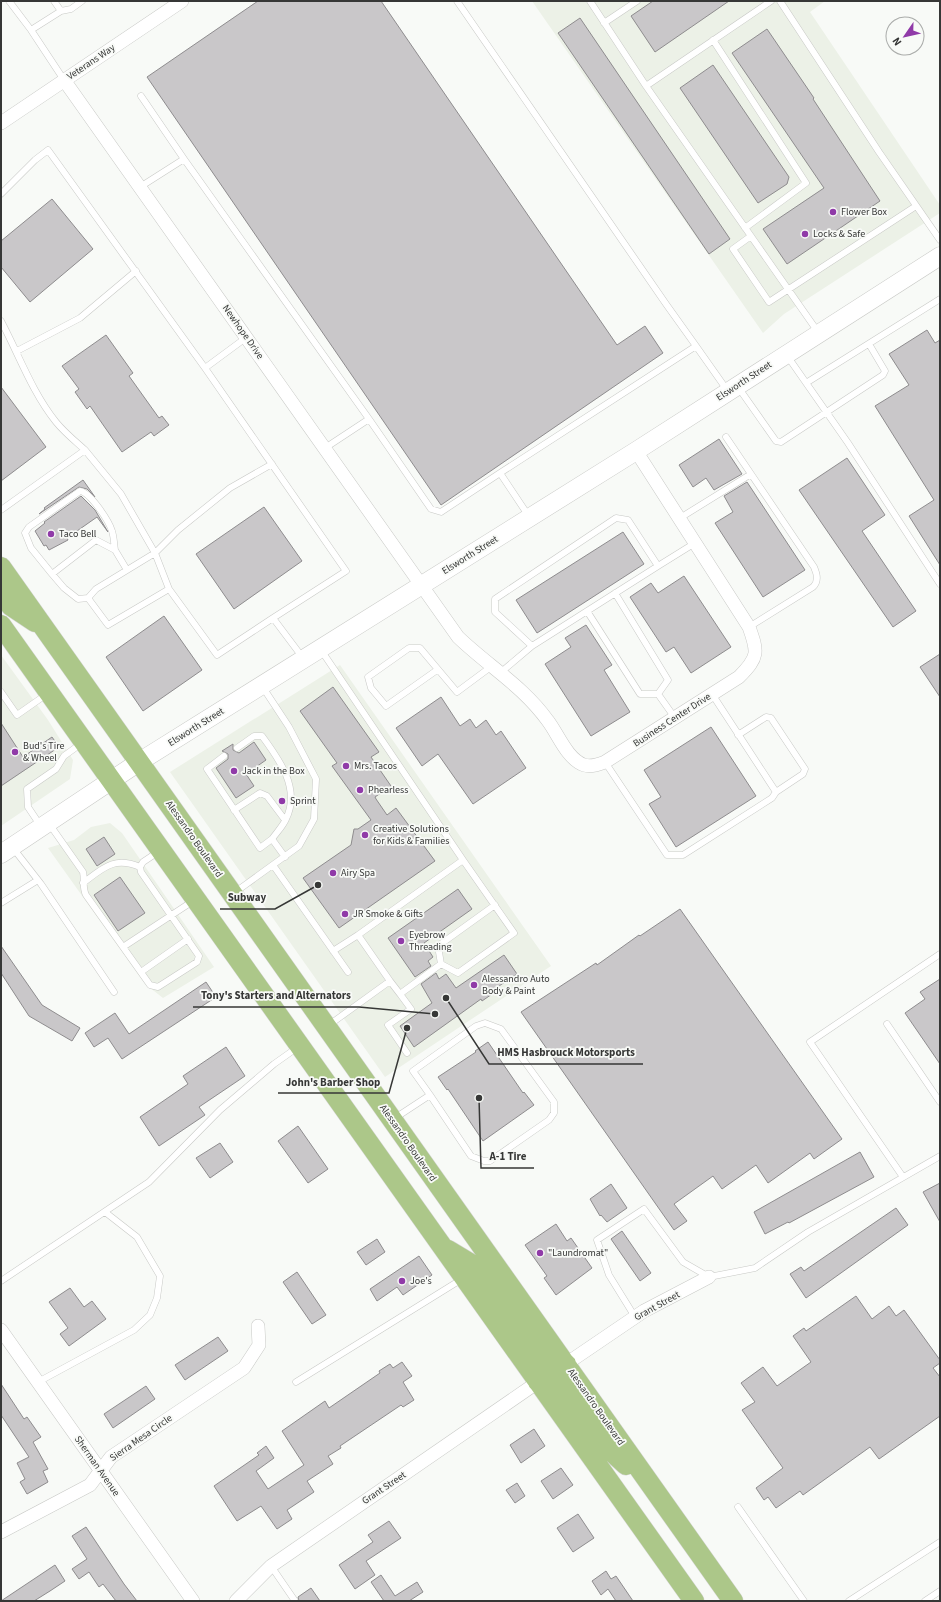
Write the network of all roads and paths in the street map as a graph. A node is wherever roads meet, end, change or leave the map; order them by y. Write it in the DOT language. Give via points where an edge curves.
graph roads {
  1 [pos="9,1"];
  2 [pos="54,1"];
  3 [pos="82,1"];
  4 [pos="182,1"];
  5 [pos="457,1"];
  6 [pos="590,1"];
  7 [pos="637,1"];
  8 [pos="771,1"];
  9 [pos="780,1"];
  10 [pos="60,11"];
  11 [pos="604,23"];
  12 [pos="31,30"];
  13 [pos="713,40"];
  14 [pos="64,80"];
  15 [pos="646,86"];
  16 [pos="141,96"];
  17 [pos="1,123"];
  18 [pos="184,159"];
  19 [pos="140,187"];
  20 [pos="1,194"];
  21 [pos="916,206"];
  22 [pos="745,228"];
  23 [pos="751,236"];
  24 [pos="940,240"];
  25 [pos="940,256"];
  26 [pos="136,271"];
  27 [pos="789,290"];
  28 [pos="940,299"];
  29 [pos="1,321"];
  30 [pos="819,333"];
  31 [pos="247,337"];
  32 [pos="869,344"];
  33 [pos="696,346"];
  34 [pos="17,352"];
  35 [pos="786,354"];
  36 [pos="205,368"];
  37 [pos="806,383"];
  38 [pos="732,388"];
  39 [pos="826,412"];
  40 [pos="369,419"];
  41 [pos="726,437"];
  42 [pos="325,448"];
  43 [pos="85,450"];
  44 [pos="636,451"];
  45 [pos="272,464"];
  46 [pos="500,473"];
  47 [pos="751,474"];
  48 [pos="1,510"];
  49 [pos="530,518"];
  50 [pos="680,518"];
  51 [pos="695,543"];
  52 [pos="115,550"];
  53 [pos="155,553"];
  54 [pos="658,566"];
  55 [pos="1,567"];
  56 [pos="127,570"];
  57 [pos="52,574"];
  58 [pos="940,584"];
  59 [pos="422,585"];
  60 [pos="168,589"];
  61 [pos="1,593"];
  62 [pos="615,593"];
  63 [pos="88,598"];
  64 [pos="587,611"];
  65 [pos="273,618"];
  66 [pos="1,625"];
  67 [pos="749,626"];
  68 [pos="44,628"];
  69 [pos="532,646"];
  70 [pos="320,649"];
  71 [pos="304,659"];
  72 [pos="496,669"];
  73 [pos="437,670"];
  74 [pos="262,685"];
  75 [pos="1,692"];
  76 [pos="49,693"];
  77 [pos="658,694"];
  78 [pos="712,694"];
  79 [pos="675,718"];
  80 [pos="738,735"];
  81 [pos="84,742"];
  82 [pos="237,748"];
  83 [pos="224,756"];
  84 [pos="139,762"];
  85 [pos="605,762"];
  86 [pos="112,781"];
  87 [pos="774,795"];
  88 [pos="234,810"];
  89 [pos="285,820"];
  90 [pos="45,825"];
  91 [pos="272,839"];
  92 [pos="161,850"];
  93 [pos="4,851"];
  94 [pos="285,857"];
  95 [pos="463,860"];
  96 [pos="273,865"];
  97 [pos="140,867"];
  98 [pos="38,880"];
  99 [pos="82,883"];
  100 [pos="232,894"];
  101 [pos="196,899"];
  102 [pos="1,903"];
  103 [pos="495,905"];
  104 [pos="171,916"];
  105 [pos="358,935"];
  106 [pos="188,939"];
  107 [pos="123,947"];
  108 [pos="333,951"];
  109 [pos="940,954"];
  110 [pos="441,964"];
  111 [pos="141,972"];
  112 [pos="348,972"];
  113 [pos="390,981"];
  114 [pos="114,992"];
  115 [pos="400,994"];
  116 [pos="887,1024"];
  117 [pos="326,1027"];
  118 [pos="300,1046"];
  119 [pos="407,1053"];
  120 [pos="430,1095"];
  121 [pos="940,1102"];
  122 [pos="392,1120"];
  123 [pos="940,1156"];
  124 [pos="903,1177"];
  125 [pos="105,1212"];
  126 [pos="441,1245"];
  127 [pos="709,1277"];
  128 [pos="464,1278"];
  129 [pos="1,1281"];
  130 [pos="635,1317"];
  131 [pos="258,1326"];
  132 [pos="1,1330"];
  133 [pos="566,1364"];
  134 [pos="38,1382"];
  135 [pos="296,1382"];
  136 [pos="538,1382"];
  137 [pos="100,1470"];
  138 [pos="659,1496"];
  139 [pos="738,1507"];
  140 [pos="1,1532"];
  141 [pos="940,1542"];
  142 [pos="271,1566"];
  143 [pos="940,1591"];
  144 [pos="193,1601"];
  145 [pos="236,1601"];
  146 [pos="295,1601"];
  147 [pos="694,1601"];
  148 [pos="733,1601"];
  149 [pos="804,1601"];
  150 [pos="849,1601"];
  151 [pos="925,1601"];
  1 -- 12 [label="lane"];
  2 -- 10 [label="lane"];
  3 -- 10 [label="lane" via="71,9"];
  4 -- 14 [label="street, Veterans Way"];
  5 -- 33 [label="lane"];
  6 -- 11 [label="lane"];
  7 -- 11 [label="lane"];
  8 -- 13 [label="lane"];
  9 -- 21 [label="lane"];
  10 -- 12 [label="lane"];
  11 -- 15 [label="lane"];
  12 -- 14 [label="lane"];
  13 -- 15 [label="lane"];
  13 -- 22 [label="lane" via="806,183"];
  14 -- 17 [label="street, Veterans Way"];
  14 -- 19 [label="street, Newhope Drive"];
  15 -- 22 [label="lane"];
  16 -- 18 [label="lane"];
  18 -- 19 [label="lane"];
  18 -- 40 [label="lane"];
  19 -- 31 [label="street, Newhope Drive"];
  20 -- 26 [label="lane" via="34,160 48,150"];
  21 -- 24 [label="lane"];
  21 -- 27 [label="lane"];
  22 -- 23 [label="lane"];
  23 -- 27 [label="lane"];
  23 -- 27 [label="lane" via="733,249 769,302"];
  25 -- 30 [label="street, Elsworth Street"];
  26 -- 34 [label="lane" via="80,318"];
  26 -- 36 [label="lane"];
  27 -- 30 [label="lane"];
  28 -- 32 [label="lane"];
  29 -- 34 [label="lane"];
  30 -- 35 [label="street, Elsworth Street"];
  31 -- 36 [label="lane"];
  31 -- 42 [label="street, Newhope Drive"];
  32 -- 37 [label="lane"];
  32 -- 39 [label="lane" via="883,365 883,375"];
  33 -- 38 [label="lane"];
  33 -- 46 [label="lane"];
  34 -- 43 [label="lane" via="24,371 56,422"];
  35 -- 37 [label="lane"];
  35 -- 38 [label="street, Elsworth Street"];
  36 -- 45 [label="lane"];
  37 -- 39 [label="lane"];
  38 -- 39 [label="lane" via="778,443"];
  38 -- 44 [label="street, Elsworth Street"];
  39 -- 58 [label="lane"];
  40 -- 42 [label="lane"];
  40 -- 46 [label="lane" via="431,509 441,512"];
  41 -- 47 [label="lane"];
  42 -- 59 [label="street, Newhope Drive"];
  43 -- 48 [label="lane"];
  43 -- 53 [label="lane" via="121,494"];
  44 -- 49 [label="street, Elsworth Street"];
  44 -- 50 [label="street, Business Center Drive"];
  45 -- 53 [label="lane" via="230,488 178,530"];
  45 -- 65 [label="lane" via="346,571"];
  46 -- 49 [label="lane"];
  47 -- 50 [label="lane"];
  47 -- 67 [label="lane" via="814,567 817,583"];
  49 -- 59 [label="street, Elsworth Street"];
  50 -- 51 [label="street, Business Center Drive"];
  51 -- 54 [label="lane"];
  51 -- 67 [label="street, Business Center Drive"];
  52 -- 56 [label="lane"];
  52 -- 57 [label="lane" via="96,540"];
  52 -- 57 [label="lane" via="112,531 105,518 88,494 80,490 29,527 25,533 31,548"];
  53 -- 56 [label="lane"];
  53 -- 60 [label="lane"];
  54 -- 62 [label="lane"];
  54 -- 69 [label="lane" via="628,520 616,518 495,598 495,612"];
  55 -- 68 [label="main road, Alessandro Boulevard"];
  56 -- 63 [label="lane" via="96,589"];
  57 -- 63 [label="lane" via="78,599"];
  59 -- 70 [label="street, Elsworth Street"];
  59 -- 72 [label="street, Business Center Drive" via="458,637"];
  60 -- 63 [label="lane" via="108,625"];
  60 -- 65 [label="lane" via="217,655"];
  61 -- 68 [label="main road" via="11,606"];
  62 -- 64 [label="lane"];
  62 -- 77 [label="lane" via="668,680"];
  64 -- 69 [label="lane"];
  64 -- 77 [label="lane" via="640,694"];
  65 -- 71 [label="lane"];
  66 -- 76 [label="main road"];
  67 -- 78 [label="street, Business Center Drive" via="756,648 750,666 739,677"];
  68 -- 84 [label="main road, Alessandro Boulevard"];
  69 -- 72 [label="lane"];
  70 -- 71 [label="street, Elsworth Street"];
  70 -- 95 [label="lane"];
  71 -- 74 [label="street, Elsworth Street"];
  72 -- 73 [label="lane" via="457,692"];
  72 -- 85 [label="street, Business Center Drive" via="528,696 574,758 585,766"];
  73 -- 73 [label="lane" via="420,648 409,648 368,677 371,688 386,706"];
  74 -- 84 [label="street, Elsworth Street"];
  74 -- 94 [label="lane" via="290,727 316,779 314,819 299,846"];
  75 -- 76 [label="lane" via="17,714"];
  76 -- 81 [label="main road"];
  77 -- 79 [label="lane"];
  78 -- 79 [label="street, Business Center Drive"];
  78 -- 80 [label="lane"];
  79 -- 85 [label="street, Business Center Drive"];
  80 -- 87 [label="lane"];
  80 -- 87 [label="lane" via="766,717 771,718 801,762 805,769 803,774"];
  81 -- 86 [label="main road"];
  81 -- 90 [label="lane" via="64,756 56,769 27,789 28,807"];
  82 -- 89 [label="lane" via="254,736 262,736 277,757 287,776 291,797"];
  83 -- 88 [label="lane" via="207,768"];
  84 -- 86 [label="street, Elsworth Street"];
  84 -- 100 [label="main road, Alessandro Boulevard"];
  85 -- 87 [label="lane" via="666,855 684,855"];
  86 -- 90 [label="street, Elsworth Street"];
  86 -- 92 [label="main road"];
  88 -- 89 [label="lane" via="260,793 267,796"];
  88 -- 91 [label="lane" via="260,848"];
  89 -- 91 [label="lane"];
  90 -- 93 [label="street, Elsworth Street"];
  90 -- 99 [label="lane" via="83,872"];
  91 -- 94 [label="lane"];
  92 -- 97 [label="lane"];
  92 -- 101 [label="main road"];
  93 -- 98 [label="lane"];
  94 -- 96 [label="lane"];
  95 -- 103 [label="lane"];
  95 -- 105 [label="lane"];
  96 -- 100 [label="lane"];
  96 -- 108 [label="lane"];
  97 -- 99 [label="lane" via="120,861 107,866"];
  97 -- 104 [label="lane"];
  98 -- 102 [label="lane"];
  98 -- 114 [label="lane"];
  99 -- 107 [label="lane" via="86,895"];
  100 -- 117 [label="main road, Alessandro Boulevard"];
  101 -- 104 [label="lane"];
  101 -- 118 [label="main road"];
  103 -- 110 [label="lane" via="438,946"];
  103 -- 110 [label="lane" via="514,933 458,972"];
  104 -- 106 [label="lane"];
  104 -- 107 [label="lane"];
  105 -- 108 [label="lane"];
  105 -- 113 [label="lane"];
  106 -- 111 [label="lane"];
  106 -- 111 [label="lane" via="199,956 197,962 158,987 150,985"];
  107 -- 111 [label="lane"];
  108 -- 112 [label="lane"];
  109 -- 124 [label="lane" via="810,1042"];
  110 -- 115 [label="lane"];
  113 -- 115 [label="lane"];
  113 -- 117 [label="lane"];
  115 -- 119 [label="lane" via="411,1009 388,1025"];
  116 -- 121 [label="lane"];
  117 -- 118 [label="main road"];
  117 -- 122 [label="main road, Alessandro Boulevard"];
  118 -- 125 [label="lane" via="274,1064 220,1110 149,1182"];
  118 -- 126 [label="main road"];
  120 -- 120 [label="lane" via="413,1071 476,1026 486,1023 502,1029 554,1102 554,1113 549,1120 490,1161 484,1161 471,1156"];
  120 -- 122 [label="lane"];
  122 -- 133 [label="main road, Alessandro Boulevard"];
  123 -- 124 [label="lane"];
  124 -- 127 [label="lane" via="808,1232 755,1268"];
  125 -- 129 [label="lane"];
  125 -- 134 [label="lane" via="137,1237 160,1276 157,1298 150,1315 134,1330"];
  126 -- 128 [label="main road"];
  126 -- 133 [label="main road" via="473,1265 540,1358 555,1366"];
  127 -- 130 [label="street, Grant Street"];
  127 -- 130 [label="lane" via="683,1262 644,1209 597,1240 609,1275"];
  128 -- 135 [label="lane"];
  128 -- 136 [label="main road"];
  130 -- 133 [label="street, Grant Street"];
  131 -- 137 [label="street, Sierra Mesa Circle" via="259,1345 244,1368 110,1457"];
  132 -- 134 [label="street, Sherman Avenue"];
  133 -- 138 [label="main road, Alessandro Boulevard"];
  134 -- 137 [label="street, Sherman Avenue"];
  136 -- 138 [label="main road" via="551,1380 563,1385 601,1442"];
  136 -- 142 [label="street, Grant Street"];
  136 -- 147 [label="main road"];
  137 -- 140 [label="street, Sierra Mesa Circle" via="90,1485"];
  137 -- 144 [label="street, Sherman Avenue"];
  138 -- 148 [label="main road, Alessandro Boulevard"];
  139 -- 149 [label="lane"];
  141 -- 150 [label="lane"];
  142 -- 145 [label="street, Grant Street"];
  142 -- 146 [label="lane"];
  143 -- 151 [label="lane"];
}
